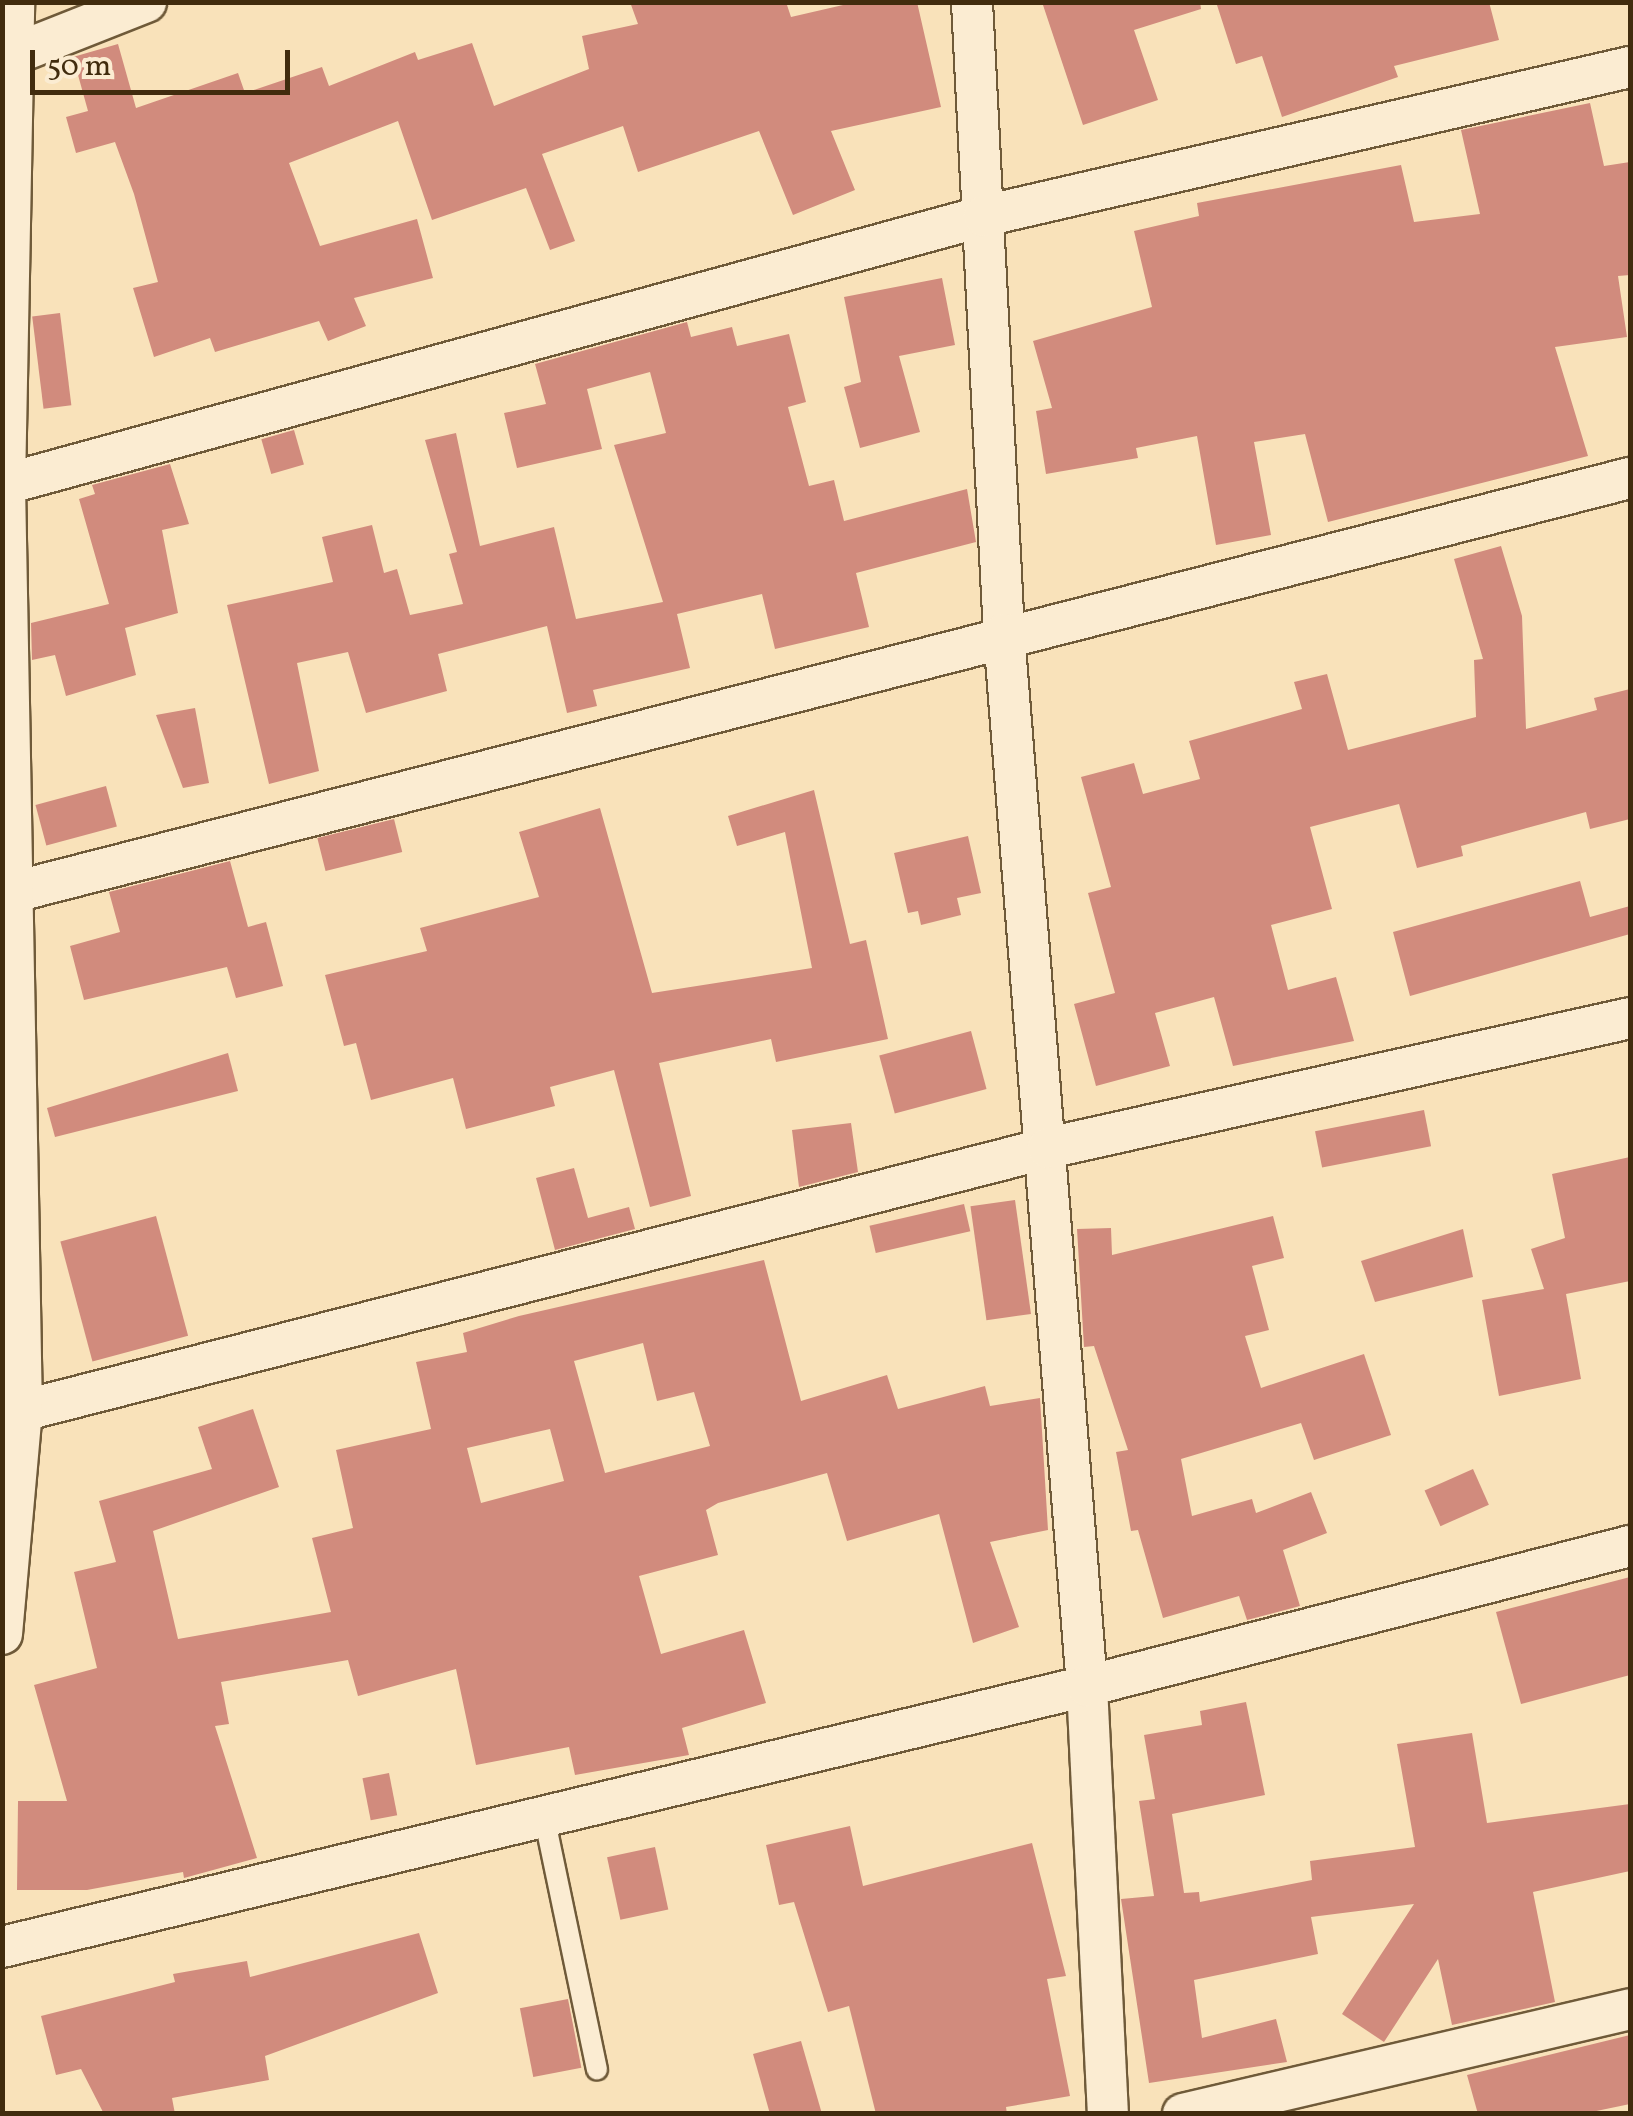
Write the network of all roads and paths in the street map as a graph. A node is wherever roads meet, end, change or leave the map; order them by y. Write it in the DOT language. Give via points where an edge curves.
graph roads {
  1 [pos="14,2"];
  2 [pos="146,2"];
  3 [pos="972,2"];
  4 [pos="7,57"];
  5 [pos="1630,67"];
  6 [pos="984,216"];
  7 [pos="1630,478"];
  8 [pos="4,485"];
  9 [pos="1004,634"];
  10 [pos="7,894"];
  11 [pos="1630,1018"];
  12 [pos="1048,1148"];
  13 [pos="12,1414"];
  14 [pos="1630,1546"];
  15 [pos="2,1634"];
  16 [pos="1087,1686"];
  17 [pos="544,1816"];
  18 [pos="2,1947"];
  19 [pos="1630,2008"];
  20 [pos="597,2070"];
  21 [pos="1108,2114"];
  22 [pos="1183,2114"];
  1 -- 4 [label="street"];
  2 -- 4 [label="street"];
  3 -- 6 [label="street"];
  4 -- 8 [label="street"];
  5 -- 6 [label="street"];
  6 -- 8 [label="street"];
  6 -- 9 [label="street"];
  7 -- 9 [label="street"];
  8 -- 10 [label="street"];
  9 -- 10 [label="street"];
  9 -- 12 [label="street"];
  10 -- 13 [label="street"];
  11 -- 12 [label="street"];
  12 -- 13 [label="street"];
  12 -- 16 [label="street"];
  13 -- 15 [label="street"];
  14 -- 16 [label="street"];
  16 -- 17 [label="street"];
  16 -- 21 [label="street"];
  17 -- 18 [label="street"];
  17 -- 20 [label="lane"];
  19 -- 22 [label="street"];
}
